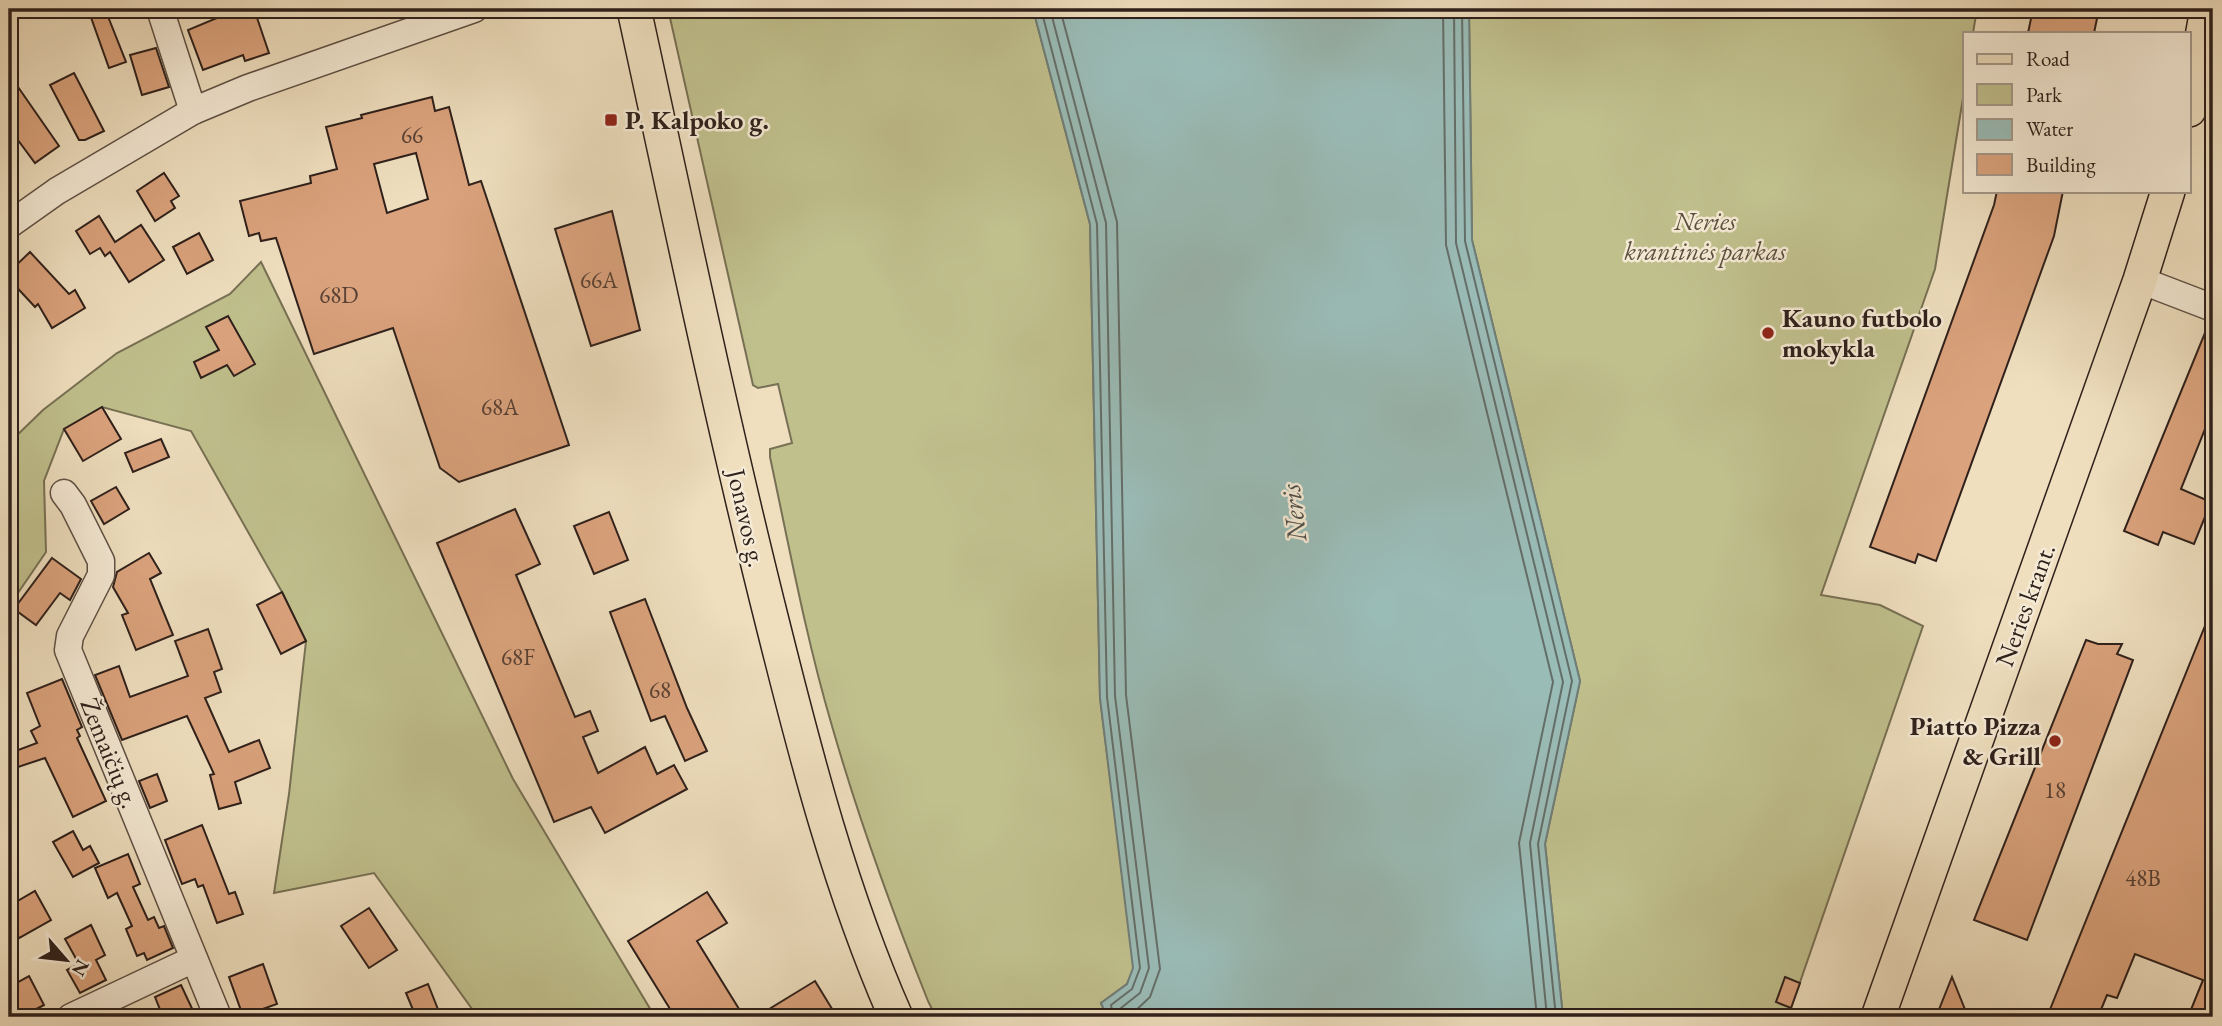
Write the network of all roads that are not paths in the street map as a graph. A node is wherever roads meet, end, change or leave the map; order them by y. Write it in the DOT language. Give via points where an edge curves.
graph roads {
  1 [pos="160,9"];
  2 [pos="474,9"];
  3 [pos="634,9"];
  4 [pos="2207,9"];
  5 [pos="2190,104"];
  6 [pos="193,111"];
  7 [pos="2168,192"];
  8 [pos="9,225"];
  9 [pos="2140,280"];
  10 [pos="2213,308"];
  11 [pos="64,493"];
  12 [pos="194,959"];
  13 [pos="71,1017"];
  14 [pos="218,1017"];
  15 [pos="896,1017"];
  16 [pos="1878,1017"];
  1 -- 6 [label="street"];
  2 -- 6 [label="street"];
  3 -- 15 [label="main road, Jonavos g." via="743,504 803,748 851,904"];
  4 -- 5 [label="main road"];
  6 -- 8 [label="street" via="57,191"];
  7 -- 9 [label="main road, Neries krant."];
  9 -- 10 [label="street"];
  9 -- 16 [label="main road, Neries krant."];
  11 -- 12 [label="street, Žemaičių g." via="101,561 101,575 70,636 68,650"];
  12 -- 13 [label="street"];
  12 -- 14 [label="street, Žemaičių g."];
}
